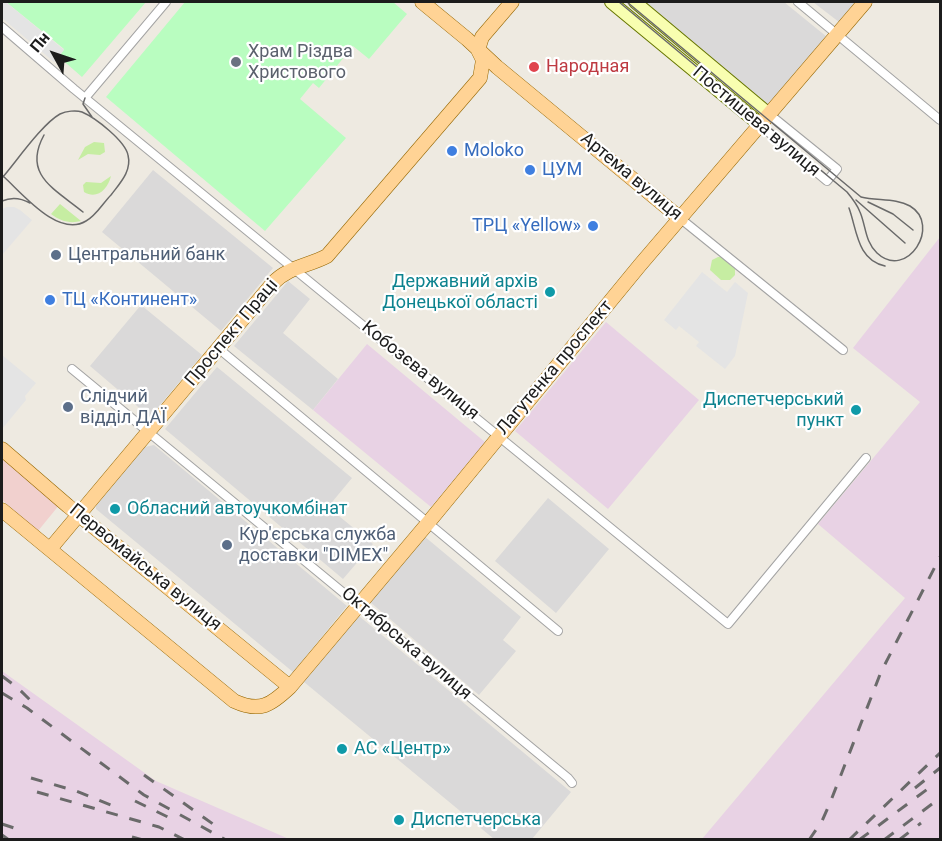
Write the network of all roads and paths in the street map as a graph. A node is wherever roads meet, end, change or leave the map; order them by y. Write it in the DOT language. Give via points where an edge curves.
graph roads {
  1 [pos="166,2"];
  2 [pos="422,2"];
  3 [pos="512,2"];
  4 [pos="611,2"];
  5 [pos="635,2"];
  6 [pos="798,2"];
  7 [pos="864,2"];
  8 [pos="2,27"];
  9 [pos="838,34"];
  10 [pos="478,50"];
  11 [pos="85,98"];
  12 [pos="764,120"];
  13 [pos="940,120"];
  14 [pos="681,219"];
  15 [pos="293,268"];
  16 [pos="218,348"];
  17 [pos="843,350"];
  18 [pos="72,369"];
  19 [pos="148,431"];
  20 [pos="500,435"];
  21 [pos="2,449"];
  22 [pos="866,458"];
  23 [pos="2,510"];
  24 [pos="78,514"];
  25 [pos="429,523"];
  26 [pos="50,549"];
  27 [pos="359,605"];
  28 [pos="558,631"];
  29 [pos="290,687"];
  30 [pos="572,783"];
  1 -- 11 [label="street"];
  2 -- 10 [label="main road, Артема вулиця"];
  3 -- 10 [label="main road" via="482,37"];
  4 -- 12 [label="street, Постишева вулиця"];
  5 -- 12 [label="street, Постишева вулиця"];
  6 -- 9 [label="street"];
  7 -- 9 [label="main road, Лагутенка проспект"];
  8 -- 11 [label="street, Кобозєва вулиця"];
  9 -- 12 [label="main road, Лагутенка проспект"];
  9 -- 13 [label="street"];
  10 -- 14 [label="main road, Артема вулиця"];
  10 -- 15 [label="main road, Проспект Праці" via="483,60 480,78 327,256 311,265"];
  11 -- 15 [label="street, Кобозєва вулиця"];
  12 -- 12 [label="street, Постишева вулиця" via="827,181 837,169"];
  12 -- 14 [label="main road, Лагутенка проспект"];
  14 -- 17 [label="street, Артема вулиця"];
  14 -- 20 [label="main road, Лагутенка проспект"];
  15 -- 16 [label="main road, Проспект Праці" via="277,279"];
  15 -- 20 [label="street, Кобозєва вулиця"];
  16 -- 19 [label="main road, Проспект Праці"];
  16 -- 25 [label="street"];
  18 -- 19 [label="street, Октябрська вулиця"];
  19 -- 24 [label="main road, Проспект Праці"];
  19 -- 27 [label="street, Октябрська вулиця"];
  20 -- 22 [label="street, Кобозєва вулиця" via="728,624"];
  20 -- 25 [label="main road, Лагутенка проспект"];
  21 -- 24 [label="main road, Первомайська вулиця"];
  23 -- 26 [label="main road"];
  24 -- 26 [label="main road, Проспект Праці"];
  24 -- 29 [label="main road, Первомайська вулиця"];
  25 -- 27 [label="main road, Лагутенка проспект"];
  25 -- 28 [label="street"];
  26 -- 29 [label="main road, Лагутенка проспект" via="234,701 256,708 276,700"];
  27 -- 29 [label="main road, Лагутенка проспект"];
  27 -- 30 [label="street, Октябрська вулиця"];
}
